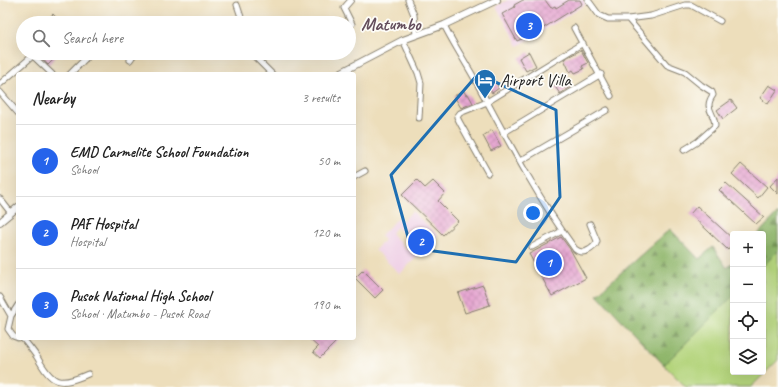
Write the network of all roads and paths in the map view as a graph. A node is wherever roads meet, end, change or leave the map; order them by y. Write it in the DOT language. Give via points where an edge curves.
graph roads {
  1 [pos="351,0"];
  2 [pos="408,0"];
  3 [pos="497,0"];
  4 [pos="588,0"];
  5 [pos="237,5"];
  6 [pos="241,16"];
  7 [pos="348,16"];
  8 [pos="628,19"];
  9 [pos="720,21"];
  10 [pos="444,25"];
  11 [pos="574,28"];
  12 [pos="416,35"];
  13 [pos="403,40"];
  14 [pos="583,43"];
  15 [pos="28,60"];
  16 [pos="40,60"];
  17 [pos="84,60"];
  18 [pos="257,60"];
  19 [pos="50,72"];
  20 [pos="72,72"];
  21 [pos="270,72"];
  22 [pos="342,72"];
  23 [pos="601,74"];
  24 [pos="0,84"];
  25 [pos="0,92"];
  26 [pos="611,96"];
  27 [pos="487,102"];
  28 [pos="607,110"];
  29 [pos="16,111"];
  30 [pos="419,118"];
  31 [pos="503,133"];
  32 [pos="684,150"];
  33 [pos="520,161"];
  34 [pos="365,171"];
  35 [pos="488,173"];
  36 [pos="356,177"];
  37 [pos="0,199"];
  38 [pos="16,209"];
  39 [pos="11,213"];
  40 [pos="0,222"];
  41 [pos="590,224"];
  42 [pos="562,231"];
  43 [pos="532,247"];
  44 [pos="0,298"];
  45 [pos="16,308"];
  46 [pos="11,316"];
  47 [pos="16,337"];
  48 [pos="24,340"];
  49 [pos="88,374"];
  1 -- 7 [label="street" via="344,8"];
  2 -- 12 [label="street" via="414,15"];
  3 -- 10 [label="street"];
  4 -- 8 [label="street" via="603,18"];
  5 -- 6 [label="street"];
  8 -- 9 [label="street" via="651,16 691,5"];
  8 -- 32 [label="street" via="667,66 685,72 712,92 708,107 714,117 715,126"];
  10 -- 12 [label="street"];
  10 -- 27 [label="street"];
  11 -- 14 [label="street"];
  12 -- 13 [label="street"];
  13 -- 22 [label="street"];
  13 -- 30 [label="street" via="421,83"];
  14 -- 23 [label="street"];
  14 -- 27 [label="street"];
  15 -- 24 [label="street"];
  16 -- 19 [label="street"];
  17 -- 20 [label="street"];
  18 -- 21 [label="street"];
  23 -- 26 [label="street"];
  23 -- 31 [label="street"];
  25 -- 29 [label="street"];
  27 -- 31 [label="street"];
  27 -- 35 [label="street" via="460,113 458,117"];
  28 -- 33 [label="street"];
  31 -- 33 [label="street"];
  33 -- 42 [label="street"];
  34 -- 36 [label="street"];
  37 -- 39 [label="street"];
  38 -- 39 [label="street"];
  39 -- 40 [label="street"];
  41 -- 42 [label="street" via="597,242 584,252 575,249"];
  42 -- 43 [label="street"];
  44 -- 46 [label="street"];
  45 -- 46 [label="street"];
  46 -- 47 [label="street" via="8,330"];
  48 -- 49 [label="street" via="54,382 69,385"];
}
